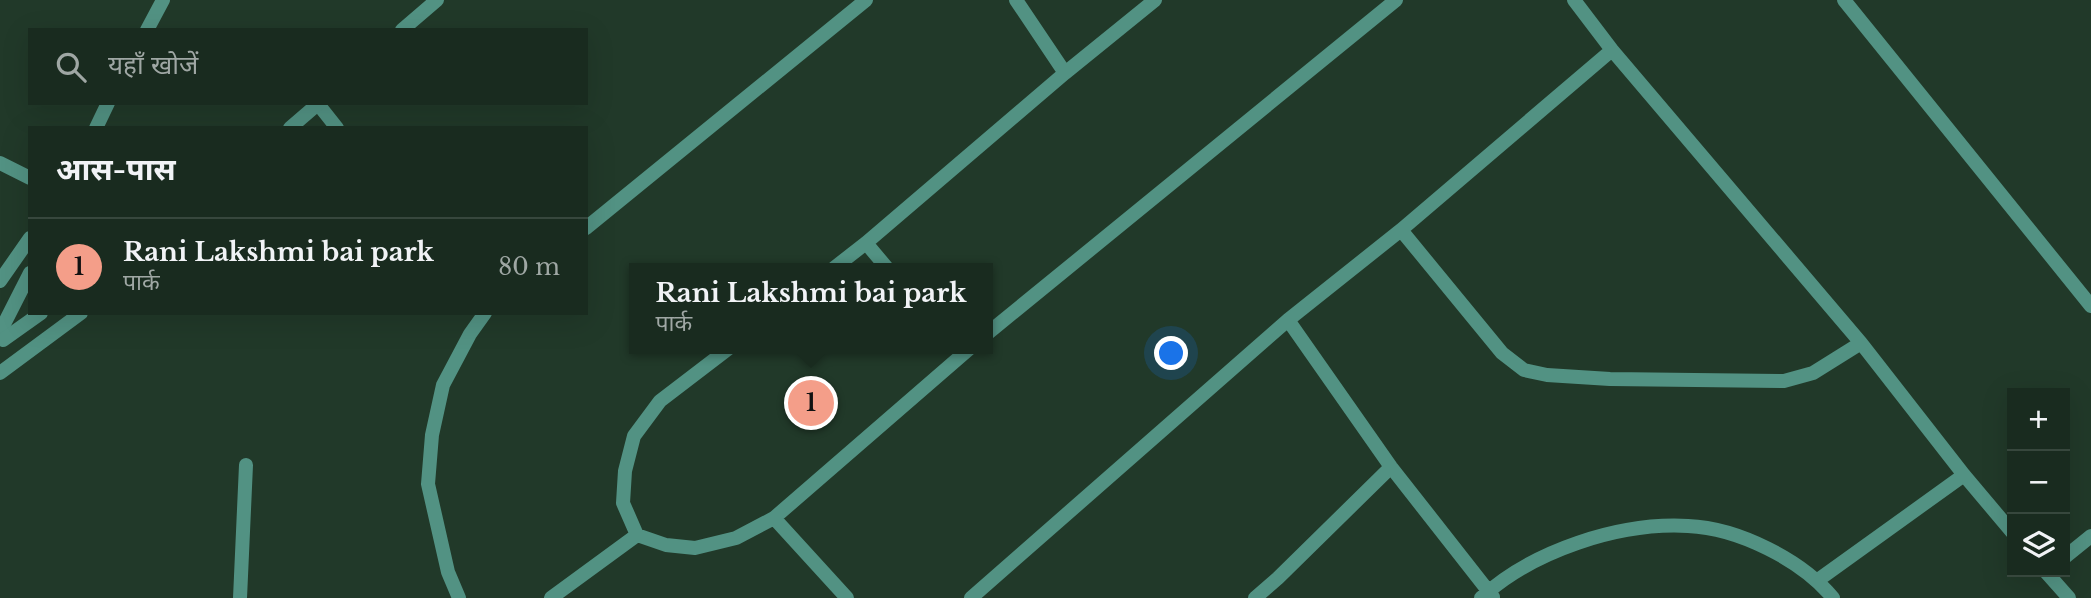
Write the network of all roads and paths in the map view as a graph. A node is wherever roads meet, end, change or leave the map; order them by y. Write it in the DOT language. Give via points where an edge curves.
graph roads {
  1 [pos="163,0"];
  2 [pos="437,0"];
  3 [pos="866,0"];
  4 [pos="1016,0"];
  5 [pos="1155,0"];
  6 [pos="1396,0"];
  7 [pos="1574,0"];
  8 [pos="1844,0"];
  9 [pos="148,28"];
  10 [pos="404,28"];
  11 [pos="1612,50"];
  12 [pos="1065,73"];
  13 [pos="107,105"];
  14 [pos="317,105"];
  15 [pos="319,105"];
  16 [pos="97,126"];
  17 [pos="292,126"];
  18 [pos="335,126"];
  19 [pos="0,163"];
  20 [pos="28,177"];
  21 [pos="588,226"];
  22 [pos="1401,230"];
  23 [pos="28,241"];
  24 [pos="866,243"];
  25 [pos="840,263"];
  26 [pos="883,263"];
  27 [pos="28,277"];
  28 [pos="0,281"];
  29 [pos="2091,306"];
  30 [pos="38,315"];
  31 [pos="78,315"];
  32 [pos="484,315"];
  33 [pos="1288,320"];
  34 [pos="993,329"];
  35 [pos="1,336"];
  36 [pos="1861,343"];
  37 [pos="721,354"];
  38 [pos="957,354"];
  39 [pos="0,372"];
  40 [pos="246,465"];
  41 [pos="1391,467"];
  42 [pos="1964,475"];
  43 [pos="774,518"];
  44 [pos="2007,526"];
  45 [pos="637,535"];
  46 [pos="2091,536"];
  47 [pos="2070,553"];
  48 [pos="2050,577"];
  49 [pos="1278,578"];
  50 [pos="1818,580"];
  51 [pos="1487,596"];
  52 [pos="240,598"];
  53 [pos="459,598"];
  54 [pos="551,598"];
  55 [pos="847,598"];
  56 [pos="971,598"];
  57 [pos="1255,598"];
  58 [pos="1273,598"];
  59 [pos="1833,598"];
  60 [pos="2069,598"];
  1 -- 9 [label="street"];
  2 -- 10 [label="street"];
  3 -- 21 [label="street"];
  4 -- 12 [label="street"];
  5 -- 12 [label="street"];
  6 -- 34 [label="street"];
  7 -- 11 [label="street"];
  8 -- 29 [label="street"];
  11 -- 22 [label="street"];
  11 -- 36 [label="street"];
  12 -- 24 [label="street"];
  13 -- 16 [label="street"];
  14 -- 17 [label="street"];
  15 -- 18 [label="street"];
  19 -- 20 [label="street"];
  22 -- 33 [label="street"];
  22 -- 36 [label="street" via="1502,353 1524,370 1610,379 1784,381 1813,373"];
  23 -- 28 [label="street"];
  24 -- 25 [label="street"];
  24 -- 26 [label="street"];
  27 -- 35 [label="street"];
  30 -- 35 [label="street"];
  31 -- 39 [label="street"];
  32 -- 53 [label="street" via="443,385 432,435 428,484 448,572"];
  33 -- 41 [label="street"];
  33 -- 56 [label="street"];
  35 -- 39 [label="street" via="6,357"];
  36 -- 42 [label="street"];
  37 -- 45 [label="street" via="660,401 634,436 623,503"];
  38 -- 43 [label="street"];
  40 -- 52 [label="street"];
  41 -- 49 [label="street"];
  41 -- 51 [label="street"];
  42 -- 44 [label="street"];
  42 -- 50 [label="street"];
  43 -- 45 [label="street" via="736,538 695,548"];
  43 -- 55 [label="street"];
  45 -- 54 [label="street"];
  46 -- 47 [label="street"];
  48 -- 60 [label="street"];
  49 -- 57 [label="street"];
  49 -- 58 [label="street"];
  50 -- 51 [label="street" via="1771,550 1726,533 1689,526 1632,529 1544,555"];
  50 -- 59 [label="street"];
}
